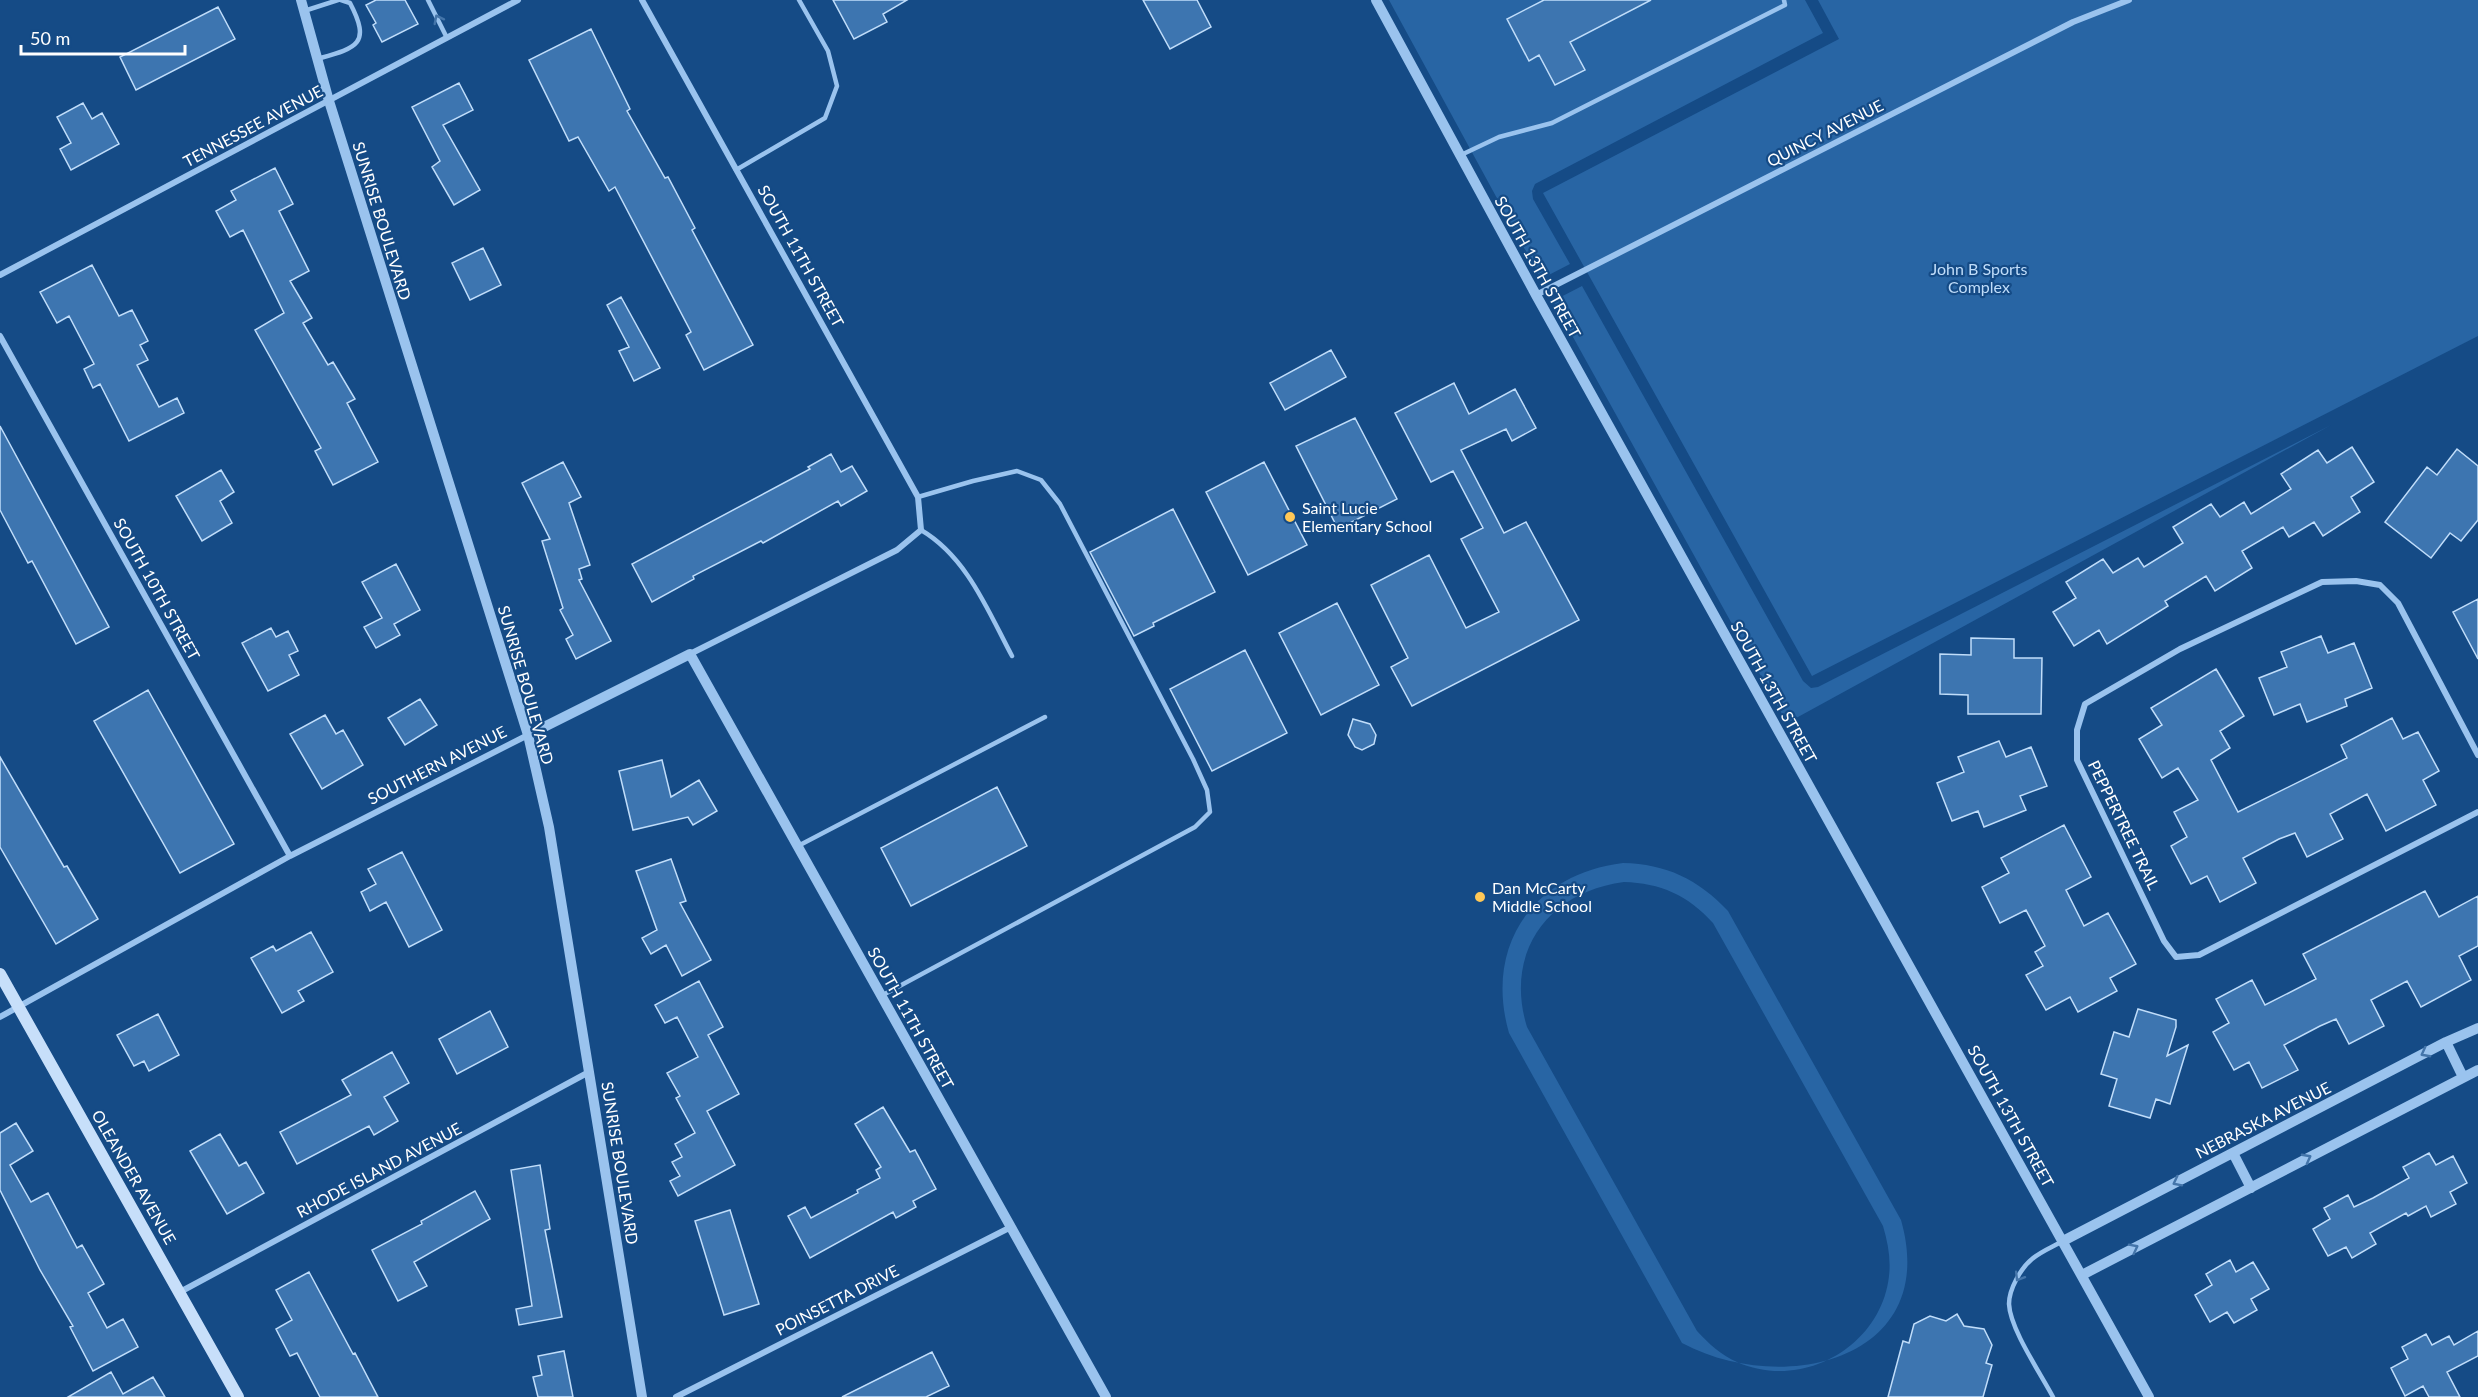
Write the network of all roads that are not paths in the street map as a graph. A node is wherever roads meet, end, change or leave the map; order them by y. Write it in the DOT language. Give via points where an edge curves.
graph roads {
  1 [pos="340,0"];
  2 [pos="428,0"];
  3 [pos="518,0"];
  4 [pos="642,0"];
  5 [pos="799,0"];
  6 [pos="1376,0"];
  7 [pos="1784,0"];
  8 [pos="2129,0"];
  9 [pos="303,6"];
  10 [pos="447,38"];
  11 [pos="317,59"];
  12 [pos="329,101"];
  13 [pos="1460,155"];
  14 [pos="736,170"];
  15 [pos="0,275"];
  16 [pos="1536,295"];
  17 [pos="0,336"];
  18 [pos="918,497"];
  19 [pos="921,530"];
  20 [pos="690,654"];
  21 [pos="1012,656"];
  22 [pos="1045,717"];
  23 [pos="528,735"];
  24 [pos="2478,755"];
  25 [pos="2478,812"];
  26 [pos="798,846"];
  27 [pos="290,856"];
  28 [pos="0,974"];
  29 [pos="881,996"];
  30 [pos="18,1006"];
  31 [pos="0,1017"];
  32 [pos="2478,1028"];
  33 [pos="2446,1042"];
  34 [pos="2478,1070"];
  35 [pos="591,1071"];
  36 [pos="2463,1077"];
  37 [pos="2233,1153"];
  38 [pos="2251,1188"];
  39 [pos="1011,1227"];
  40 [pos="2063,1241"];
  41 [pos="2082,1275"];
  42 [pos="180,1292"];
  43 [pos="238,1397"];
  44 [pos="642,1397"];
  45 [pos="676,1397"];
  46 [pos="1106,1397"];
  47 [pos="2054,1397"];
  48 [pos="2149,1397"];
  1 -- 9 [label="lane"];
  1 -- 11 [label="lane" via="350,3 361,37 344,52"];
  10 -- 2 [label="lane, one-way"];
  3 -- 10 [label="street, TENNESSEE AVENUE"];
  4 -- 14 [label="street, SOUTH 11TH STREET"];
  5 -- 14 [label="lane" via="828,51 837,86 825,118"];
  6 -- 13 [label="street, SOUTH 13TH STREET"];
  7 -- 13 [label="lane" via="1785,5 1552,123 1499,137"];
  8 -- 16 [label="street, QUINCY AVENUE" via="2073,22"];
  9 -- 11 [label="street, SUNRISE BOULEVARD"];
  10 -- 12 [label="street, TENNESSEE AVENUE"];
  11 -- 12 [label="street, SUNRISE BOULEVARD"];
  12 -- 15 [label="street, TENNESSEE AVENUE"];
  12 -- 23 [label="street, SUNRISE BOULEVARD"];
  13 -- 16 [label="street, SOUTH 13TH STREET"];
  14 -- 18 [label="street, SOUTH 11TH STREET"];
  16 -- 40 [label="street, SOUTH 13TH STREET"];
  17 -- 27 [label="street, SOUTH 10TH STREET"];
  18 -- 19 [label="street, SOUTH 11TH STREET"];
  18 -- 29 [label="lane" via="1017,471 1041,480 1060,504 1193,759 1207,790 1210,812 1195,827"];
  19 -- 20 [label="street, SOUTHERN AVENUE" via="897,550"];
  19 -- 21 [label="lane" via="956,559"];
  20 -- 23 [label="street, SOUTHERN AVENUE"];
  20 -- 26 [label="street, SOUTH 11TH STREET"];
  22 -- 26 [label="lane"];
  23 -- 27 [label="street, SOUTHERN AVENUE"];
  23 -- 35 [label="street, SUNRISE BOULEVARD" via="549,827"];
  24 -- 25 [label="street, PEPPERTREE TRAIL" via="2398,603 2380,585 2356,581 2322,582 2180,649 2085,704 2077,730 2077,760 2164,941 2176,957 2199,955"];
  26 -- 29 [label="street, SOUTH 11TH STREET"];
  27 -- 30 [label="street, SOUTHERN AVENUE"];
  28 -- 30 [label="main road, OLEANDER AVENUE"];
  29 -- 39 [label="street, SOUTH 11TH STREET"];
  30 -- 31 [label="street, SOUTHERN AVENUE"];
  30 -- 42 [label="main road, OLEANDER AVENUE"];
  32 -- 33 [label="street, NEBRASKA AVENUE"];
  33 -- 36 [label="street"];
  33 -- 37 [label="street, NEBRASKA AVENUE, one-way"];
  34 -- 36 [label="street"];
  35 -- 42 [label="street, RHODE ISLAND AVENUE"];
  35 -- 44 [label="street, SUNRISE BOULEVARD"];
  38 -- 36 [label="street, one-way"];
  37 -- 38 [label="street"];
  37 -- 40 [label="street, NEBRASKA AVENUE, one-way"];
  41 -- 38 [label="street, one-way"];
  39 -- 45 [label="street, POINSETTA DRIVE"];
  39 -- 46 [label="street, SOUTH 11TH STREET"];
  40 -- 41 [label="street, SOUTH 13TH STREET"];
  40 -- 47 [label="lane, one-way" via="2032,1258 2018,1276 2009,1303 2026,1348"];
  41 -- 48 [label="street, SOUTH 13TH STREET"];
  42 -- 43 [label="main road, OLEANDER AVENUE"];
}
